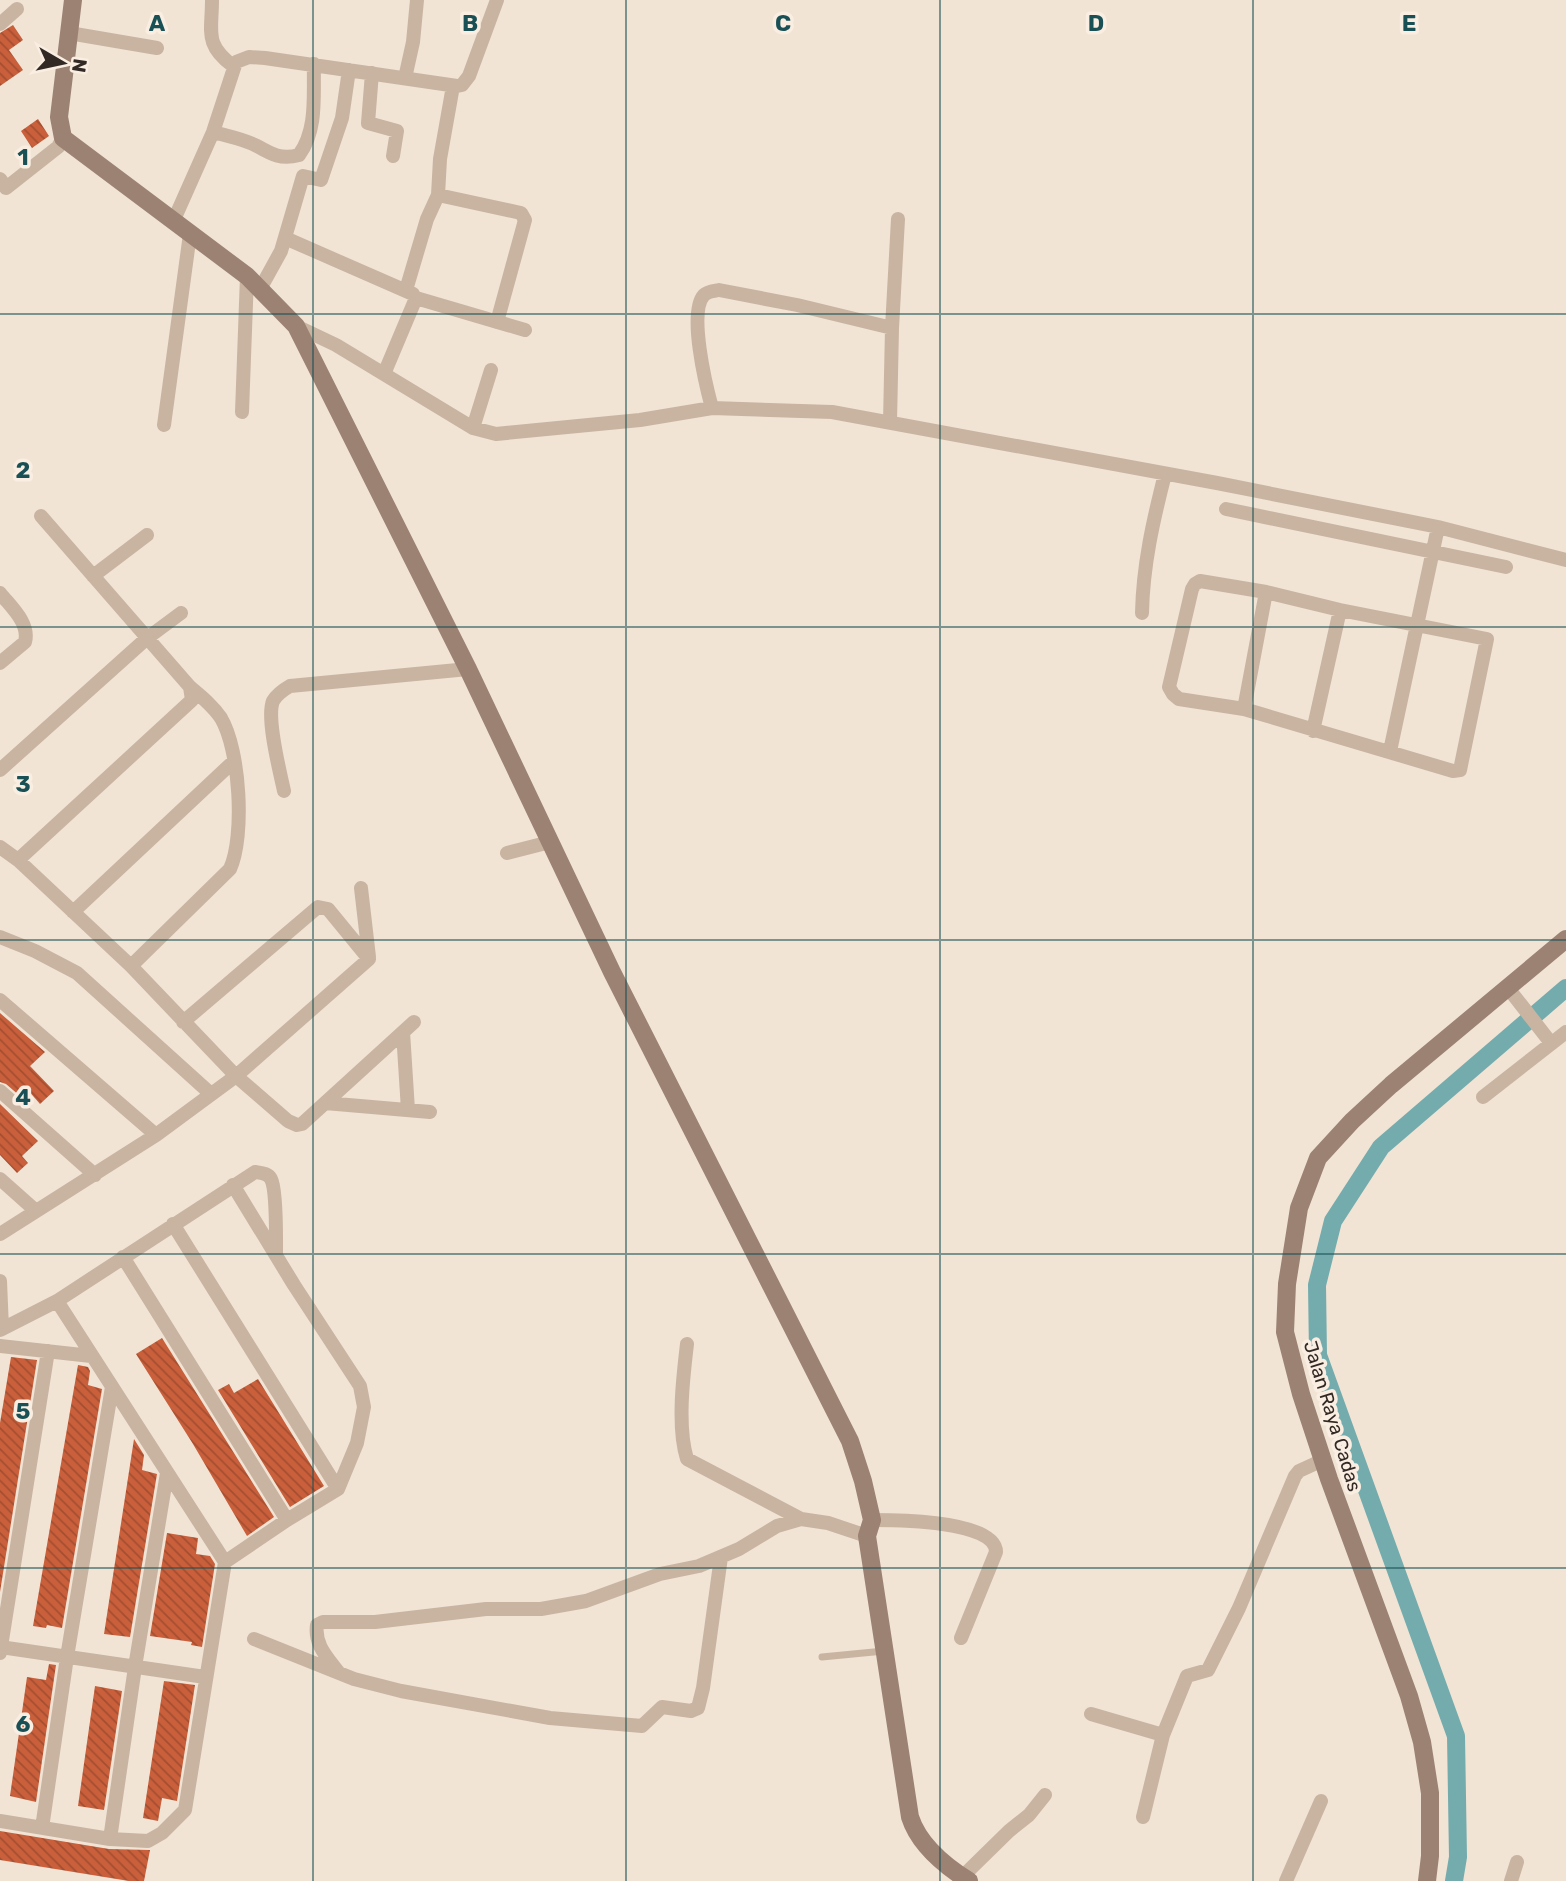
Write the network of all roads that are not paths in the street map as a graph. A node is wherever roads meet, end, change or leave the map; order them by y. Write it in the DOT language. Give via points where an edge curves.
graph roads {
  1 [pos="73,0"];
  2 [pos="212,0"];
  3 [pos="417,0"];
  4 [pos="497,0"];
  5 [pos="17,9"];
  6 [pos="0,24"];
  7 [pos="69,33"];
  8 [pos="157,48"];
  9 [pos="314,64"];
  10 [pos="233,66"];
  11 [pos="349,70"];
  12 [pos="372,73"];
  13 [pos="405,78"];
  14 [pos="453,86"];
  15 [pos="342,118"];
  16 [pos="368,123"];
  17 [pos="213,132"];
  18 [pos="57,146"];
  19 [pos="393,156"];
  20 [pos="2,187"];
  21 [pos="438,195"];
  22 [pos="898,219"];
  23 [pos="173,222"];
  24 [pos="190,234"];
  25 [pos="285,238"];
  26 [pos="254,282"];
  27 [pos="411,294"];
  28 [pos="497,322"];
  29 [pos="296,326"];
  30 [pos="892,328"];
  31 [pos="525,330"];
  32 [pos="491,370"];
  33 [pos="384,374"];
  34 [pos="712,408"];
  35 [pos="242,412"];
  36 [pos="890,422"];
  37 [pos="164,425"];
  38 [pos="473,428"];
  39 [pos="1165,474"];
  40 [pos="1226,509"];
  41 [pos="41,516"];
  42 [pos="1438,527"];
  43 [pos="147,535"];
  44 [pos="1432,551"];
  45 [pos="1566,560"];
  46 [pos="1506,566"];
  47 [pos="93,576"];
  48 [pos="1266,592"];
  49 [pos="0,593"];
  50 [pos="1340,610"];
  51 [pos="181,613"];
  52 [pos="1142,613"];
  53 [pos="1418,624"];
  54 [pos="146,639"];
  55 [pos="0,663"];
  56 [pos="468,669"];
  57 [pos="190,687"];
  58 [pos="1244,709"];
  59 [pos="1313,731"];
  60 [pos="1390,751"];
  61 [pos="233,762"];
  62 [pos="0,770"];
  63 [pos="284,792"];
  64 [pos="550,842"];
  65 [pos="0,847"];
  66 [pos="507,853"];
  67 [pos="18,860"];
  68 [pos="361,888"];
  69 [pos="73,912"];
  70 [pos="0,937"];
  71 [pos="1566,939"];
  72 [pos="369,958"];
  73 [pos="131,966"];
  74 [pos="1513,995"];
  75 [pos="0,1000"];
  76 [pos="183,1022"];
  77 [pos="414,1022"];
  78 [pos="403,1032"];
  79 [pos="1566,1032"];
  80 [pos="1549,1040"];
  81 [pos="236,1076"];
  82 [pos="0,1091"];
  83 [pos="211,1094"];
  84 [pos="1483,1097"];
  85 [pos="325,1103"];
  86 [pos="408,1110"];
  87 [pos="430,1112"];
  88 [pos="156,1135"];
  89 [pos="94,1175"];
  90 [pos="0,1179"];
  91 [pos="233,1185"];
  92 [pos="36,1210"];
  93 [pos="173,1224"];
  94 [pos="0,1234"];
  95 [pos="276,1255"];
  96 [pos="123,1257"];
  97 [pos="0,1281"];
  98 [pos="57,1301"];
  99 [pos="1,1329"];
  100 [pos="687,1344"];
  101 [pos="0,1346"];
  102 [pos="48,1351"];
  103 [pos="91,1356"];
  104 [pos="112,1387"];
  105 [pos="1323,1460"];
  106 [pos="167,1473"];
  107 [pos="338,1489"];
  108 [pos="801,1519"];
  109 [pos="287,1520"];
  110 [pos="870,1528"];
  111 [pos="721,1557"];
  112 [pos="225,1562"];
  113 [pos="961,1638"];
  114 [pos="254,1639"];
  115 [pos="0,1647"];
  116 [pos="885,1651"];
  117 [pos="0,1653"];
  118 [pos="67,1657"];
  119 [pos="822,1657"];
  120 [pos="135,1667"];
  121 [pos="339,1673"];
  122 [pos="205,1677"];
  123 [pos="1091,1714"];
  124 [pos="1163,1735"];
  125 [pos="1045,1795"];
  126 [pos="1321,1801"];
  127 [pos="1143,1817"];
  128 [pos="0,1821"];
  129 [pos="42,1828"];
  130 [pos="110,1839"];
  131 [pos="1517,1862"];
  132 [pos="966,1879"];
  133 [pos="1286,1881"];
  134 [pos="1427,1881"];
  135 [pos="1511,1881"];
  1 -- 7 [label="street"];
  2 -- 10 [label="street" via="211,41"];
  3 -- 13 [label="street"];
  4 -- 14 [label="street" via="469,76 462,85"];
  5 -- 6 [label="street"];
  7 -- 8 [label="street"];
  7 -- 18 [label="street"];
  9 -- 10 [label="street" via="249,57"];
  9 -- 11 [label="street"];
  9 -- 17 [label="street" via="314,110 299,155 278,156"];
  10 -- 17 [label="street"];
  11 -- 12 [label="street"];
  11 -- 15 [label="street"];
  12 -- 13 [label="street"];
  12 -- 16 [label="street"];
  13 -- 14 [label="street"];
  14 -- 21 [label="street"];
  15 -- 16 [label="street"];
  15 -- 25 [label="street" via="321,180 303,176"];
  16 -- 19 [label="street" via="397,131"];
  17 -- 23 [label="street"];
  18 -- 20 [label="street"];
  18 -- 23 [label="street"];
  21 -- 27 [label="street" via="427,219"];
  21 -- 28 [label="street" via="524,216"];
  22 -- 30 [label="street"];
  23 -- 24 [label="street"];
  24 -- 26 [label="street"];
  24 -- 37 [label="street"];
  25 -- 26 [label="street" via="281,250"];
  25 -- 27 [label="street"];
  26 -- 29 [label="street"];
  26 -- 35 [label="street"];
  27 -- 28 [label="street"];
  27 -- 33 [label="street"];
  28 -- 31 [label="street"];
  29 -- 33 [label="street"];
  29 -- 56 [label="street"];
  30 -- 34 [label="street" via="797,305 709,291 698,307 700,360"];
  30 -- 36 [label="street"];
  32 -- 38 [label="street"];
  33 -- 38 [label="street"];
  34 -- 36 [label="street" via="832,412"];
  34 -- 38 [label="street" via="521,433 496,434"];
  36 -- 39 [label="street"];
  39 -- 42 [label="street"];
  39 -- 52 [label="street" via="1148,544"];
  40 -- 44 [label="street"];
  41 -- 47 [label="street"];
  42 -- 44 [label="street"];
  42 -- 45 [label="street"];
  43 -- 47 [label="street"];
  44 -- 46 [label="street"];
  44 -- 53 [label="street"];
  47 -- 54 [label="street"];
  48 -- 50 [label="street"];
  48 -- 58 [label="street"];
  48 -- 58 [label="street" via="1206,581 1195,584 1169,687 1179,699"];
  49 -- 55 [label="street" via="27,631 25,642"];
  50 -- 53 [label="street"];
  50 -- 59 [label="street"];
  51 -- 54 [label="street"];
  53 -- 60 [label="street"];
  53 -- 60 [label="street" via="1487,639 1461,770"];
  54 -- 57 [label="street"];
  54 -- 62 [label="street"];
  56 -- 63 [label="street" via="290,686 281,692 273,701 271,714"];
  56 -- 64 [label="street"];
  57 -- 61 [label="street" via="222,720"];
  57 -- 67 [label="street" via="190,704"];
  58 -- 59 [label="street"];
  59 -- 60 [label="street"];
  61 -- 69 [label="street"];
  61 -- 73 [label="street" via="239,832 230,869"];
  64 -- 66 [label="street"];
  64 -- 110 [label="street" via="850,1441 863,1481"];
  65 -- 67 [label="street"];
  67 -- 69 [label="street"];
  68 -- 72 [label="street"];
  69 -- 73 [label="street"];
  70 -- 83 [label="street" via="77,973"];
  71 -- 74 [label="street, Jalan Raya Cadas"];
  72 -- 76 [label="street" via="328,909 318,907"];
  72 -- 81 [label="street"];
  73 -- 76 [label="street"];
  74 -- 80 [label="street"];
  74 -- 105 [label="street, Jalan Raya Cadas" via="1391,1085 1328,1146 1312,1171 1296,1224 1285,1332"];
  75 -- 88 [label="street"];
  76 -- 81 [label="street"];
  77 -- 78 [label="street"];
  78 -- 85 [label="street"];
  78 -- 86 [label="street"];
  79 -- 80 [label="street"];
  80 -- 84 [label="street"];
  81 -- 83 [label="street"];
  81 -- 85 [label="street" via="293,1125 302,1124"];
  82 -- 89 [label="street"];
  83 -- 88 [label="street"];
  85 -- 86 [label="street"];
  86 -- 87 [label="street"];
  88 -- 89 [label="street"];
  89 -- 92 [label="street"];
  90 -- 92 [label="street"];
  91 -- 93 [label="street"];
  91 -- 95 [label="street"];
  91 -- 95 [label="street" via="255,1172 271,1178"];
  92 -- 94 [label="street"];
  93 -- 96 [label="street"];
  93 -- 107 [label="street"];
  95 -- 107 [label="street" via="360,1386 362,1428"];
  96 -- 98 [label="street"];
  96 -- 109 [label="street"];
  97 -- 99 [label="street"];
  98 -- 99 [label="street"];
  98 -- 103 [label="street"];
  100 -- 108 [label="street" via="683,1418 687,1459"];
  101 -- 102 [label="street"];
  102 -- 103 [label="street"];
  102 -- 115 [label="street"];
  103 -- 104 [label="street"];
  104 -- 106 [label="street"];
  104 -- 118 [label="street"];
  105 -- 124 [label="street" via="1295,1476 1223,1643 1208,1671 1187,1676"];
  105 -- 134 [label="street, Jalan Raya Cadas" via="1422,1742 1430,1793"];
  106 -- 112 [label="street"];
  106 -- 120 [label="street"];
  107 -- 109 [label="street"];
  108 -- 110 [label="street"];
  108 -- 111 [label="street" via="776,1526"];
  109 -- 112 [label="street"];
  110 -- 113 [label="street" via="933,1521 992,1541 996,1552"];
  110 -- 116 [label="street"];
  111 -- 121 [label="street" via="561,1606 323,1622 317,1625 315,1635"];
  111 -- 121 [label="street" via="698,1708 663,1707 642,1726 550,1718 401,1691"];
  112 -- 122 [label="street"];
  114 -- 121 [label="street"];
  115 -- 117 [label="street"];
  115 -- 118 [label="street"];
  116 -- 119 [label="lane"];
  116 -- 132 [label="street" via="914,1829 920,1840"];
  118 -- 120 [label="street"];
  118 -- 129 [label="street"];
  120 -- 122 [label="street"];
  120 -- 130 [label="street"];
  122 -- 130 [label="street" via="185,1810 148,1841"];
  123 -- 124 [label="street"];
  124 -- 127 [label="street"];
  125 -- 132 [label="street"];
  126 -- 133 [label="street"];
  128 -- 129 [label="street"];
  129 -- 130 [label="street"];
  131 -- 135 [label="street"];
}
